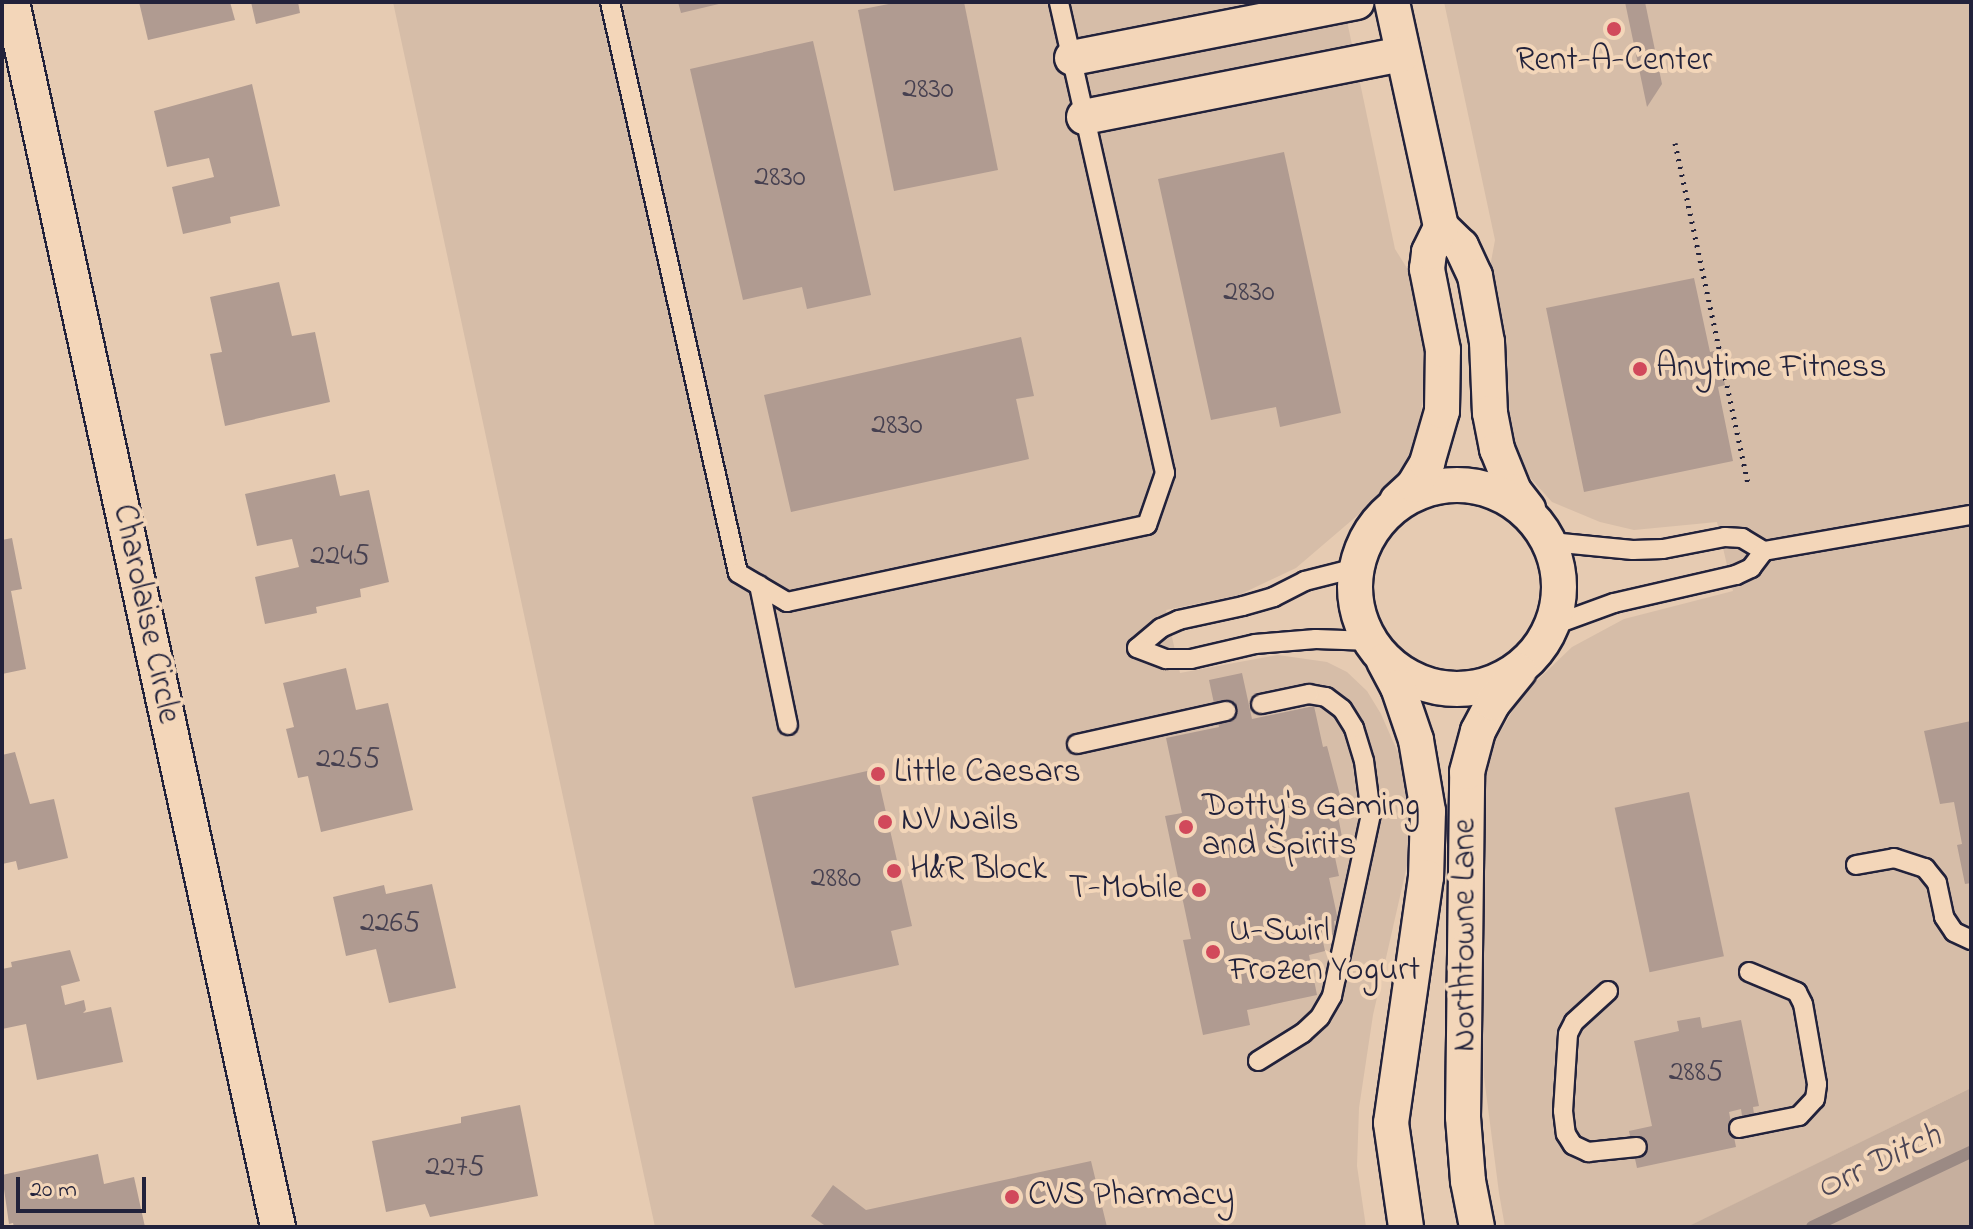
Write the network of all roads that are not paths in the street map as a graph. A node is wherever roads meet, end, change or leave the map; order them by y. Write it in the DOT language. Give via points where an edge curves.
graph roads {
  1 [pos="12,2"];
  2 [pos="610,2"];
  3 [pos="1059,2"];
  4 [pos="1357,2"];
  5 [pos="1392,2"];
  6 [pos="1403,54"];
  7 [pos="1072,58"];
  8 [pos="1084,117"];
  9 [pos="1441,227"];
  10 [pos="1387,512"];
  11 [pos="1971,515"];
  12 [pos="1542,529"];
  13 [pos="1764,551"];
  14 [pos="1356,568"];
  15 [pos="759,585"];
  16 [pos="1551,626"];
  17 [pos="1377,649"];
  18 [pos="1528,661"];
  19 [pos="1261,704"];
  20 [pos="1226,711"];
  21 [pos="788,725"];
  22 [pos="1077,744"];
  23 [pos="1856,865"];
  24 [pos="1971,940"];
  25 [pos="1749,972"];
  26 [pos="1608,991"];
  27 [pos="1258,1061"];
  28 [pos="1739,1128"];
  29 [pos="1637,1147"];
  30 [pos="278,1227"];
  31 [pos="1406,1227"];
  32 [pos="1477,1227"];
  1 -- 30 [label="street, Charolaise Circle"];
  2 -- 15 [label="lane" via="738,573"];
  3 -- 7 [label="lane"];
  4 -- 7 [label="street"];
  5 -- 6 [label="street"];
  6 -- 8 [label="street"];
  6 -- 9 [label="street"];
  7 -- 8 [label="lane"];
  8 -- 15 [label="lane" via="1165,473 1147,525 787,602"];
  9 -- 10 [label="street" via="1427,269 1443,350 1442,411 1427,463"];
  9 -- 12 [label="street" via="1461,246 1473,268 1487,342 1497,449 1514,491"];
  10 -- 12 [label="street" via="1414,494 1445,485 1477,486 1507,496"];
  10 -- 14 [label="street" via="1367,537"];
  11 -- 13 [label="lane"];
  12 -- 13 [label="lane" via="1633,550 1725,537 1742,538"];
  12 -- 16 [label="street" via="1560,574 1559,605"];
  13 -- 16 [label="lane" via="1751,568 1736,575 1614,603"];
  14 -- 17 [label="street" via="1355,600 1364,631"];
  14 -- 17 [label="lane" via="1305,581 1274,597 1179,620 1137,648 1166,659 1316,639"];
  15 -- 21 [label="lane"];
  16 -- 18 [label="street"];
  17 -- 18 [label="street" via="1408,677 1438,688 1470,689 1501,679"];
  17 -- 31 [label="street, Northtowne Lane" via="1398,687 1416,740 1428,811 1426,877 1391,1123"];
  18 -- 32 [label="street, Northtowne Lane" via="1493,703 1478,731 1467,772 1463,1117"];
  19 -- 27 [label="lane" via="1309,694 1326,697 1342,709 1364,761 1371,814 1332,996 1303,1033"];
  20 -- 22 [label="lane"];
  23 -- 24 [label="lane" via="1894,858 1925,868 1937,883 1944,917 1954,932"];
  25 -- 28 [label="lane" via="1797,992 1817,1084 1815,1099 1799,1116"];
  26 -- 29 [label="lane" via="1568,1034 1566,1134 1573,1145 1588,1152"];
}
